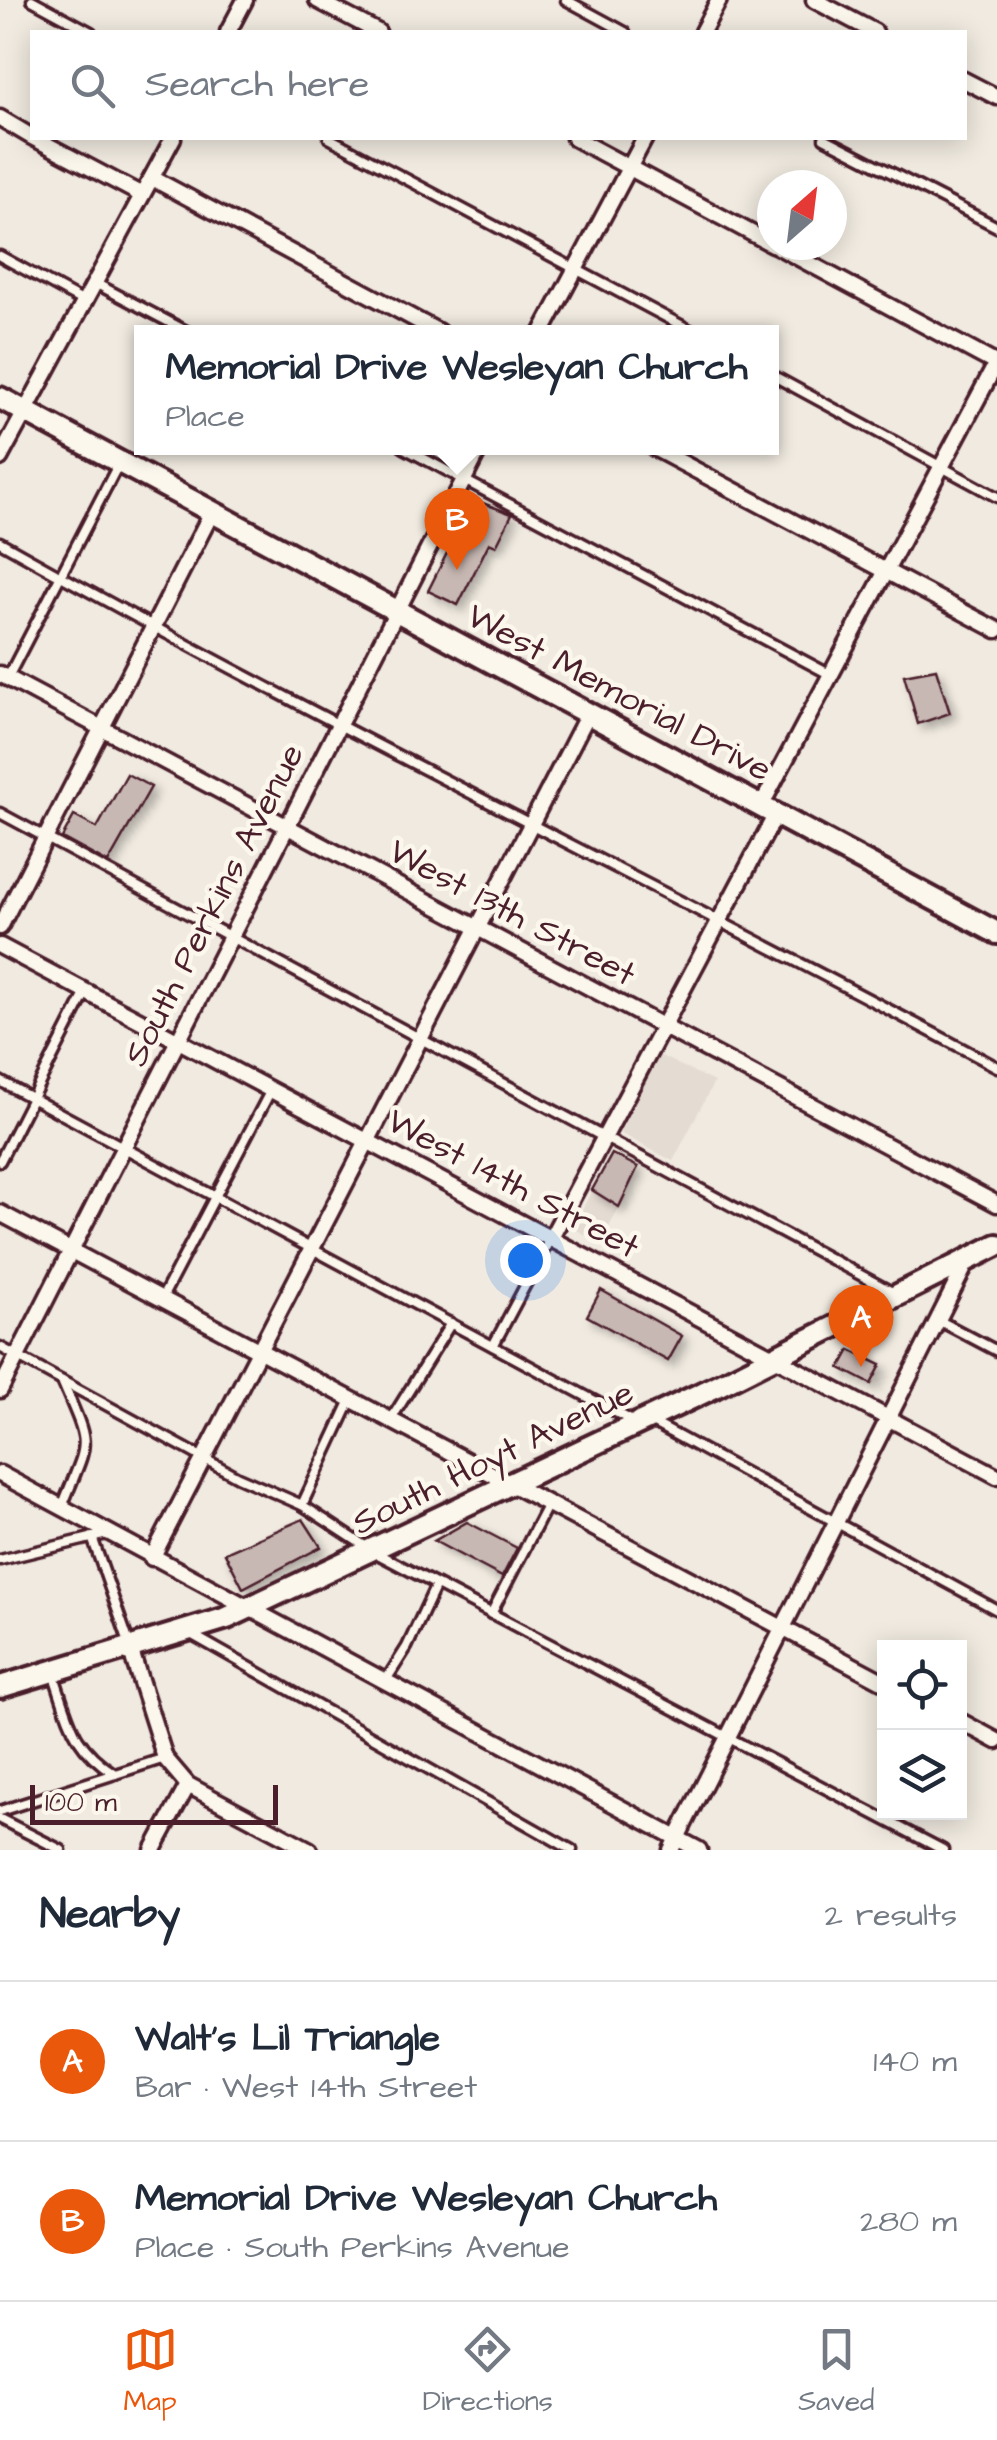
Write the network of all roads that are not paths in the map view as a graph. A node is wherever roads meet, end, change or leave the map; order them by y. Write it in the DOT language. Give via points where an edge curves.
graph roads {
  1 [pos="32,0"];
  2 [pos="245,0"];
  3 [pos="317,0"];
  4 [pos="566,0"];
  5 [pos="719,0"];
  6 [pos="814,0"];
  7 [pos="87,30"];
  8 [pos="229,30"];
  9 [pos="374,30"];
  10 [pos="621,30"];
  11 [pos="703,30"];
  12 [pos="871,30"];
  13 [pos="967,82"];
  14 [pos="997,98"];
  15 [pos="0,118"];
  16 [pos="30,135"];
  17 [pos="39,140"];
  18 [pos="171,140"];
  19 [pos="333,140"];
  20 [pos="578,140"];
  21 [pos="645,140"];
  22 [pos="828,140"];
  23 [pos="630,168"];
  24 [pos="152,178"];
  25 [pos="142,196"];
  26 [pos="997,226"];
  27 [pos="757,235"];
  28 [pos="0,256"];
  29 [pos="803,260"];
  30 [pos="576,268"];
  31 [pos="95,283"];
  32 [pos="84,302"];
  33 [pos="175,325"];
  34 [pos="426,325"];
  35 [pos="546,325"];
  36 [pos="681,325"];
  37 [pos="997,363"];
  38 [pos="779,379"];
  39 [pos="0,398"];
  40 [pos="26,412"];
  41 [pos="417,455"];
  42 [pos="476,455"];
  43 [pos="667,455"];
  44 [pos="0,458"];
  45 [pos="119,464"];
  46 [pos="942,467"];
  47 [pos="463,479"];
  48 [pos="997,496"];
  49 [pos="210,514"];
  50 [pos="0,542"];
  51 [pos="886,571"];
  52 [pos="59,575"];
  53 [pos="397,611"];
  54 [pos="153,627"];
  55 [pos="997,630"];
  56 [pos="831,675"];
  57 [pos="4,676"];
  58 [pos="588,714"];
  59 [pos="341,725"];
  60 [pos="101,727"];
  61 [pos="768,810"];
  62 [pos="0,813"];
  63 [pos="531,821"];
  64 [pos="288,826"];
  65 [pos="46,837"];
  66 [pos="722,919"];
  67 [pos="0,928"];
  68 [pos="476,929"];
  69 [pos="997,932"];
  70 [pos="232,937"];
  71 [pos="0,946"];
  72 [pos="86,992"];
  73 [pos="664,1028"];
  74 [pos="419,1038"];
  75 [pos="178,1041"];
  76 [pos="997,1067"];
  77 [pos="0,1081"];
  78 [pos="271,1090"];
  79 [pos="32,1098"];
  80 [pos="367,1139"];
  81 [pos="604,1140"];
  82 [pos="124,1146"];
  83 [pos="0,1161"];
  84 [pos="216,1195"];
  85 [pos="997,1204"];
  86 [pos="0,1213"];
  87 [pos="551,1238"];
  88 [pos="997,1245"];
  89 [pos="311,1246"];
  90 [pos="69,1251"];
  91 [pos="970,1256"];
  92 [pos="894,1294"];
  93 [pos="162,1300"];
  94 [pos="938,1320"];
  95 [pos="451,1322"];
  96 [pos="493,1346"];
  97 [pos="0,1347"];
  98 [pos="258,1350"];
  99 [pos="997,1351"];
  100 [pos="17,1357"];
  101 [pos="770,1358"];
  102 [pos="62,1381"];
  103 [pos="0,1390"];
  104 [pos="351,1400"];
  105 [pos="888,1418"];
  106 [pos="390,1421"];
  107 [pos="642,1422"];
  108 [pos="203,1458"];
  109 [pos="0,1474"];
  110 [pos="997,1476"];
  111 [pos="511,1484"];
  112 [pos="548,1504"];
  113 [pos="302,1505"];
  114 [pos="61,1508"];
  115 [pos="836,1524"];
  116 [pos="99,1536"];
  117 [pos="374,1552"];
  118 [pos="152,1558"];
  119 [pos="0,1560"];
  120 [pos="436,1585"];
  121 [pos="248,1608"];
  122 [pos="997,1610"];
  123 [pos="491,1614"];
  124 [pos="782,1628"];
  125 [pos="185,1631"];
  126 [pos="130,1648"];
  127 [pos="53,1673"];
  128 [pos="877,1678"];
  129 [pos="386,1680"];
  130 [pos="0,1687"];
  131 [pos="967,1725"];
  132 [pos="726,1738"];
  133 [pos="997,1741"];
  134 [pos="165,1758"];
  135 [pos="115,1774"];
  136 [pos="188,1785"];
  137 [pos="0,1810"];
  138 [pos="0,1820"];
  139 [pos="674,1844"];
  140 [pos="61,1850"];
  141 [pos="153,1850"];
  142 [pos="310,1850"];
  143 [pos="572,1850"];
  144 [pos="699,1850"];
  145 [pos="943,1850"];
  1 -- 7 [label="lane"];
  2 -- 8 [label="street"];
  3 -- 9 [label="street"];
  4 -- 10 [label="lane"];
  5 -- 11 [label="street"];
  6 -- 12 [label="street"];
  13 -- 14 [label="street"];
  15 -- 16 [label="street"];
  17 -- 25 [label="street"];
  18 -- 24 [label="street"];
  19 -- 30 [label="lane"];
  20 -- 23 [label="street"];
  21 -- 23 [label="street"];
  22 -- 26 [label="lane"];
  23 -- 27 [label="street"];
  23 -- 30 [label="street"];
  24 -- 25 [label="street"];
  24 -- 34 [label="street"];
  25 -- 31 [label="street"];
  28 -- 32 [label="lane"];
  29 -- 37 [label="street"];
  30 -- 35 [label="street"];
  30 -- 36 [label="lane"];
  31 -- 32 [label="street"];
  31 -- 33 [label="lane"];
  32 -- 40 [label="street"];
  37 -- 46 [label="street"];
  38 -- 46 [label="lane"];
  39 -- 40 [label="main road, West Memorial Drive"];
  40 -- 44 [label="street"];
  40 -- 45 [label="main road, West Memorial Drive"];
  41 -- 47 [label="lane"];
  42 -- 47 [label="street, South Perkins Avenue"];
  43 -- 51 [label="street"];
  45 -- 49 [label="main road, West Memorial Drive"];
  45 -- 52 [label="lane"];
  46 -- 48 [label="lane"];
  46 -- 51 [label="street"];
  47 -- 53 [label="street, South Perkins Avenue"];
  47 -- 56 [label="lane"];
  49 -- 53 [label="main road, West Memorial Drive"];
  49 -- 54 [label="street"];
  50 -- 52 [label="lane"];
  51 -- 55 [label="street"];
  51 -- 56 [label="street"];
  52 -- 54 [label="lane"];
  52 -- 57 [label="lane"];
  53 -- 58 [label="main road, West Memorial Drive"];
  53 -- 59 [label="street, South Perkins Avenue"];
  54 -- 59 [label="lane"];
  54 -- 60 [label="street"];
  56 -- 61 [label="street"];
  57 -- 60 [label="street, West 13th Street"];
  58 -- 61 [label="main road, West Memorial Drive"];
  58 -- 63 [label="street"];
  59 -- 63 [label="lane"];
  59 -- 64 [label="street, South Perkins Avenue"];
  60 -- 64 [label="street, West 13th Street"];
  60 -- 65 [label="street"];
  61 -- 66 [label="street"];
  61 -- 69 [label="main road, West Memorial Drive"];
  62 -- 65 [label="lane"];
  63 -- 66 [label="lane"];
  63 -- 68 [label="street"];
  64 -- 68 [label="street, West 13th Street"];
  64 -- 70 [label="street, South Perkins Avenue"];
  65 -- 67 [label="street"];
  65 -- 70 [label="lane"];
  66 -- 73 [label="street"];
  66 -- 76 [label="lane"];
  68 -- 73 [label="street, West 13th Street"];
  68 -- 74 [label="street"];
  70 -- 74 [label="lane"];
  70 -- 75 [label="street, South Perkins Avenue"];
  71 -- 72 [label="street, West 14th Street"];
  72 -- 75 [label="street, West 14th Street"];
  72 -- 79 [label="lane"];
  73 -- 81 [label="street"];
  73 -- 85 [label="street, West 13th Street"];
  74 -- 80 [label="street"];
  74 -- 81 [label="lane"];
  75 -- 78 [label="street, West 14th Street"];
  75 -- 82 [label="street, South Perkins Avenue"];
  77 -- 79 [label="lane"];
  78 -- 80 [label="street, West 14th Street"];
  78 -- 84 [label="lane"];
  79 -- 82 [label="lane"];
  79 -- 83 [label="lane"];
  80 -- 87 [label="street, West 14th Street"];
  80 -- 89 [label="street"];
  81 -- 87 [label="street"];
  81 -- 92 [label="lane"];
  82 -- 84 [label="lane"];
  82 -- 90 [label="street, South Perkins Avenue"];
  84 -- 89 [label="lane"];
  84 -- 93 [label="lane"];
  86 -- 90 [label="street"];
  87 -- 96 [label="lane"];
  87 -- 101 [label="street, West 14th Street"];
  88 -- 91 [label="main road, South Hoyt Avenue"];
  89 -- 95 [label="lane"];
  89 -- 98 [label="street"];
  90 -- 93 [label="street"];
  90 -- 100 [label="street, South Perkins Avenue"];
  91 -- 92 [label="main road, South Hoyt Avenue"];
  91 -- 94 [label="street"];
  92 -- 101 [label="main road, South Hoyt Avenue"];
  93 -- 98 [label="street"];
  94 -- 99 [label="lane"];
  94 -- 105 [label="street"];
  95 -- 96 [label="lane"];
  95 -- 106 [label="lane"];
  96 -- 107 [label="lane"];
  97 -- 100 [label="lane"];
  98 -- 104 [label="street"];
  98 -- 108 [label="street"];
  100 -- 102 [label="lane"];
  100 -- 103 [label="street, South Perkins Avenue"];
  101 -- 105 [label="street, West 14th Street"];
  101 -- 107 [label="main road, South Hoyt Avenue"];
  102 -- 108 [label="lane"];
  102 -- 114 [label="lane" via="86,1439 85,1457"];
  104 -- 106 [label="street"];
  104 -- 113 [label="lane"];
  105 -- 110 [label="street, West 14th Street"];
  105 -- 115 [label="street"];
  106 -- 111 [label="street"];
  107 -- 111 [label="main road, South Hoyt Avenue"];
  107 -- 115 [label="lane"];
  108 -- 113 [label="lane"];
  108 -- 118 [label="street"];
  109 -- 114 [label="street"];
  111 -- 112 [label="street"];
  111 -- 117 [label="main road, South Hoyt Avenue"];
  112 -- 123 [label="lane"];
  112 -- 124 [label="street"];
  113 -- 117 [label="lane"];
  114 -- 116 [label="street"];
  115 -- 122 [label="lane"];
  115 -- 124 [label="street"];
  116 -- 118 [label="street"];
  116 -- 119 [label="lane"];
  116 -- 126 [label="lane"];
  117 -- 120 [label="lane"];
  117 -- 121 [label="main road, South Hoyt Avenue"];
  118 -- 121 [label="street"];
  120 -- 123 [label="lane"];
  120 -- 129 [label="lane"];
  121 -- 125 [label="main road, South Hoyt Avenue"];
  121 -- 129 [label="street"];
  123 -- 132 [label="lane"];
  124 -- 128 [label="street"];
  124 -- 132 [label="street"];
  125 -- 126 [label="main road, South Hoyt Avenue"];
  125 -- 143 [label="lane"];
  126 -- 127 [label="main road, South Hoyt Avenue"];
  126 -- 134 [label="street"];
  127 -- 130 [label="main road, South Hoyt Avenue"];
  127 -- 135 [label="lane" via="78,1743"];
  129 -- 139 [label="street"];
  131 -- 133 [label="street"];
  132 -- 139 [label="street"];
  132 -- 145 [label="lane"];
  134 -- 135 [label="lane"];
  134 -- 136 [label="street"];
  135 -- 137 [label="lane"];
  136 -- 141 [label="street"];
  136 -- 142 [label="street"];
  138 -- 140 [label="lane"];
  139 -- 144 [label="street"];
}
